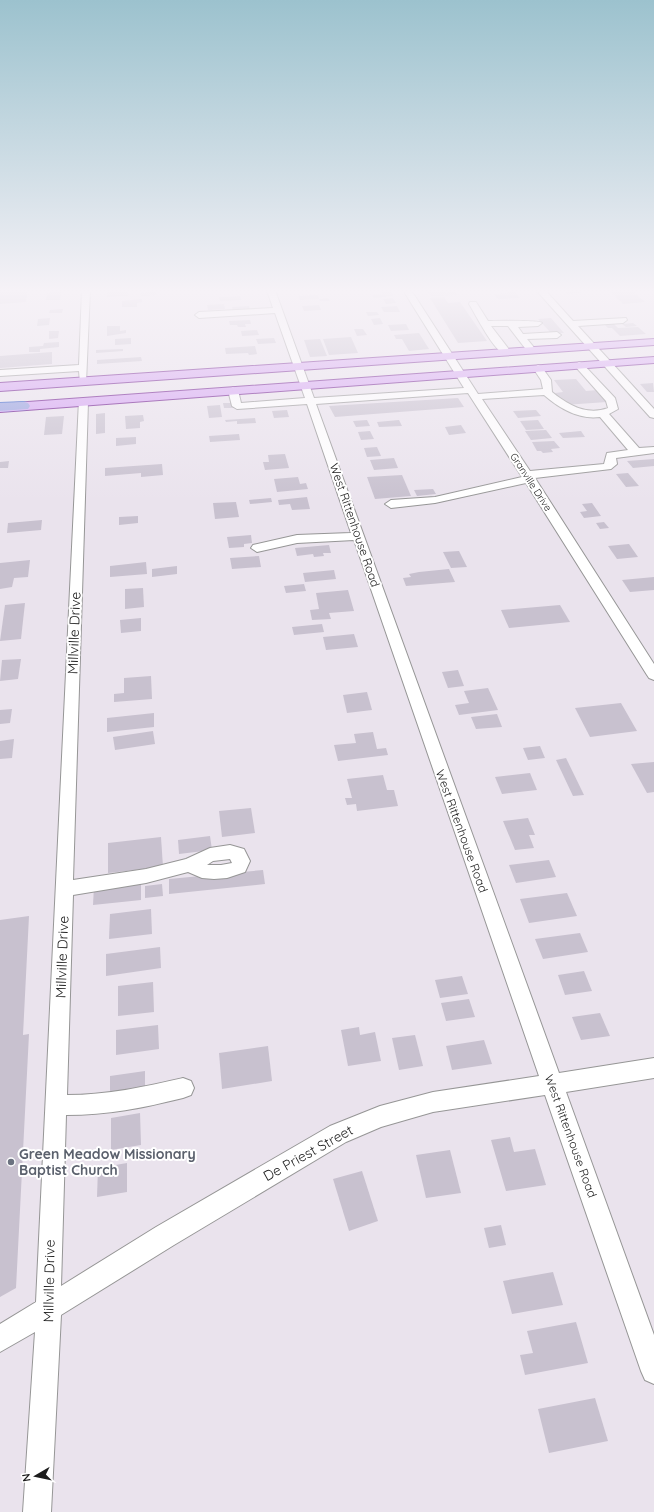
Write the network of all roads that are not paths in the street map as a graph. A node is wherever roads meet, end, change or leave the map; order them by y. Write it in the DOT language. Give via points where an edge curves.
graph roads {
  1 [pos="82,361"];
  2 [pos="296,361"];
  3 [pos="372,361"];
  4 [pos="450,361"];
  5 [pos="604,361"];
  6 [pos="647,361"];
  7 [pos="607,364"];
  8 [pos="298,365"];
  9 [pos="579,365"];
  10 [pos="82,368"];
  11 [pos="538,368"];
  12 [pos="13,372"];
  13 [pos="0,373"];
  14 [pos="460,374"];
  15 [pos="397,378"];
  16 [pos="370,380"];
  17 [pos="83,381"];
  18 [pos="333,383"];
  19 [pos="12,386"];
  20 [pos="0,387"];
  21 [pos="546,392"];
  22 [pos="309,393"];
  23 [pos="406,394"];
  24 [pos="473,394"];
  25 [pos="378,396"];
  26 [pos="340,399"];
  27 [pos="83,402"];
  28 [pos="23,406"];
  29 [pos="0,407"];
  30 [pos="604,414"];
  31 [pos="654,415"];
  32 [pos="654,450"];
  33 [pos="636,452"];
  34 [pos="529,477"];
  35 [pos="391,504"];
  36 [pos="358,536"];
  37 [pos="257,548"];
  38 [pos="654,675"];
  39 [pos="190,865"];
  40 [pos="64,889"];
  41 [pos="654,1068"];
  42 [pos="553,1085"];
  43 [pos="182,1088"];
  44 [pos="56,1105"];
  45 [pos="48,1308"];
  46 [pos="0,1339"];
  47 [pos="654,1371"];
  48 [pos="37,1512"];
  1 -- 10 [label="street"];
  2 -- 8 [label="street, West Rittenhouse Road"];
  3 -- 8 [label="main road"];
  4 -- 14 [label="street, Granville Drive"];
  5 -- 7 [label="street"];
  6 -- 7 [label="main road"];
  7 -- 9 [label="main road"];
  7 -- 31 [label="street"];
  8 -- 17 [label="main road"];
  8 -- 22 [label="street, West Rittenhouse Road"];
  9 -- 11 [label="main road"];
  9 -- 30 [label="street" via="611,400 614,409"];
  10 -- 12 [label="street"];
  10 -- 17 [label="street"];
  11 -- 14 [label="main road"];
  11 -- 21 [label="street" via="546,380"];
  12 -- 13 [label="street"];
  12 -- 19 [label="street"];
  14 -- 15 [label="main road"];
  14 -- 24 [label="street, Granville Drive"];
  15 -- 16 [label="main road"];
  15 -- 23 [label="street"];
  16 -- 18 [label="main road"];
  16 -- 25 [label="street"];
  17 -- 19 [label="main road"];
  18 -- 22 [label="main road"];
  18 -- 26 [label="street"];
  19 -- 20 [label="main road"];
  21 -- 24 [label="street"];
  21 -- 30 [label="street" via="569,408 589,415"];
  22 -- 26 [label="street"];
  22 -- 27 [label="main road" via="233,390"];
  22 -- 36 [label="street, West Rittenhouse Road"];
  23 -- 24 [label="street"];
  23 -- 25 [label="street"];
  24 -- 34 [label="street, Granville Drive"];
  25 -- 26 [label="street"];
  27 -- 28 [label="main road"];
  27 -- 40 [label="street, Millville Drive"];
  28 -- 29 [label="highway"];
  30 -- 33 [label="street"];
  32 -- 33 [label="street"];
  33 -- 34 [label="street" via="611,454 611,464 607,467"];
  34 -- 35 [label="street" via="435,500"];
  34 -- 38 [label="street, Granville Drive"];
  36 -- 37 [label="street" via="296,540"];
  36 -- 42 [label="street, West Rittenhouse Road"];
  39 -- 40 [label="street" via="146,876"];
  40 -- 44 [label="street, Millville Drive"];
  41 -- 42 [label="street, De Priest Street"];
  42 -- 45 [label="street, De Priest Street" via="433,1102 380,1116 338,1134"];
  42 -- 47 [label="street, West Rittenhouse Road"];
  43 -- 44 [label="street" via="134,1100 98,1105"];
  44 -- 45 [label="street, Millville Drive"];
  45 -- 46 [label="street, De Priest Street"];
  45 -- 48 [label="street, Millville Drive"];
}
